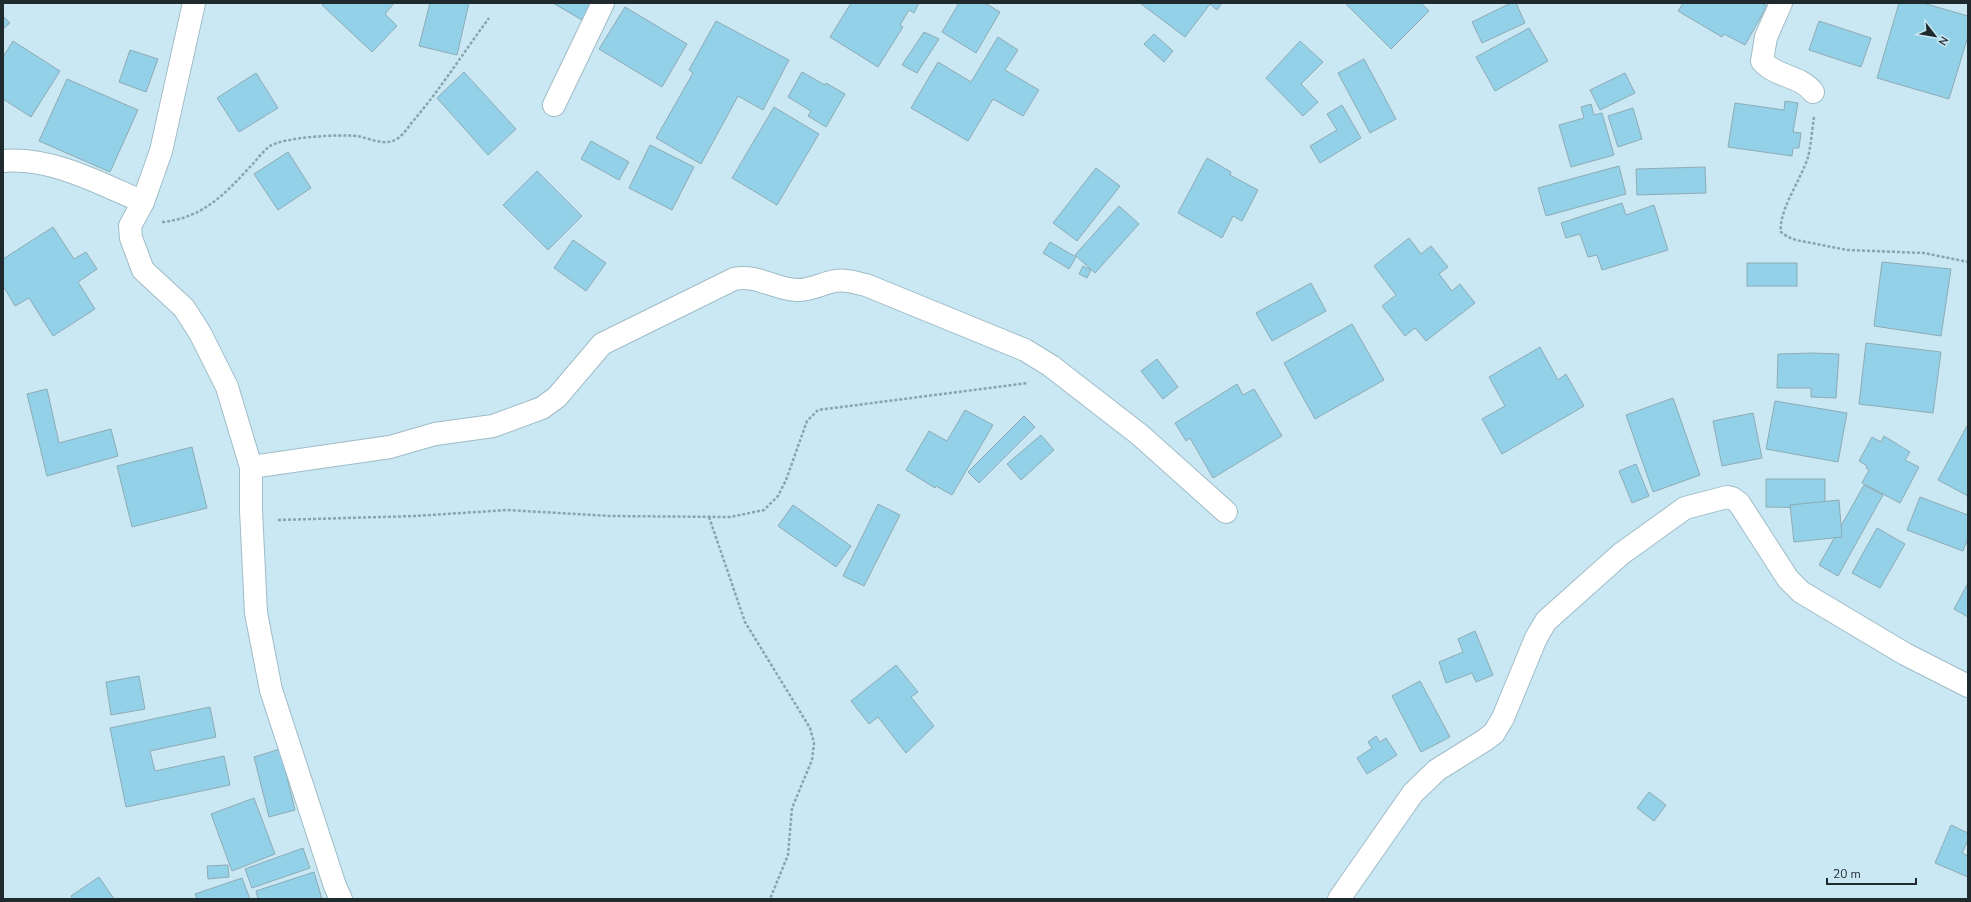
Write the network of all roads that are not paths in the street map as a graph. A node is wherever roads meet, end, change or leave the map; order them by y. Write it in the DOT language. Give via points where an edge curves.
graph roads {
  1 [pos="194,3"];
  2 [pos="603,3"];
  3 [pos="1781,3"];
  4 [pos="1813,92"];
  5 [pos="554,105"];
  6 [pos="7,157"];
  7 [pos="143,202"];
  8 [pos="251,467"];
  9 [pos="1226,512"];
  10 [pos="1968,686"];
  11 [pos="341,899"];
  12 [pos="1339,899"];
  1 -- 7 [label="street" via="161,151"];
  2 -- 5 [label="street"];
  3 -- 4 [label="street" via="1766,37 1762,61 1770,68 1808,85"];
  6 -- 7 [label="street" via="73,172"];
  7 -- 8 [label="street" via="130,226 131,238 143,270 184,308 200,333 228,387"];
  8 -- 9 [label="street" via="390,447 435,434 493,426 542,408 557,397 602,344 727,282 743,277 754,277 795,290 836,281 848,281 866,285 1025,350 1068,378 1140,435"];
  8 -- 11 [label="street" via="256,613 267,670"];
  10 -- 12 [label="street" via="1905,654 1801,592 1788,579 1739,503 1732,498 1727,497 1685,508 1621,554 1546,621 1494,733 1437,770 1413,793"];
}
